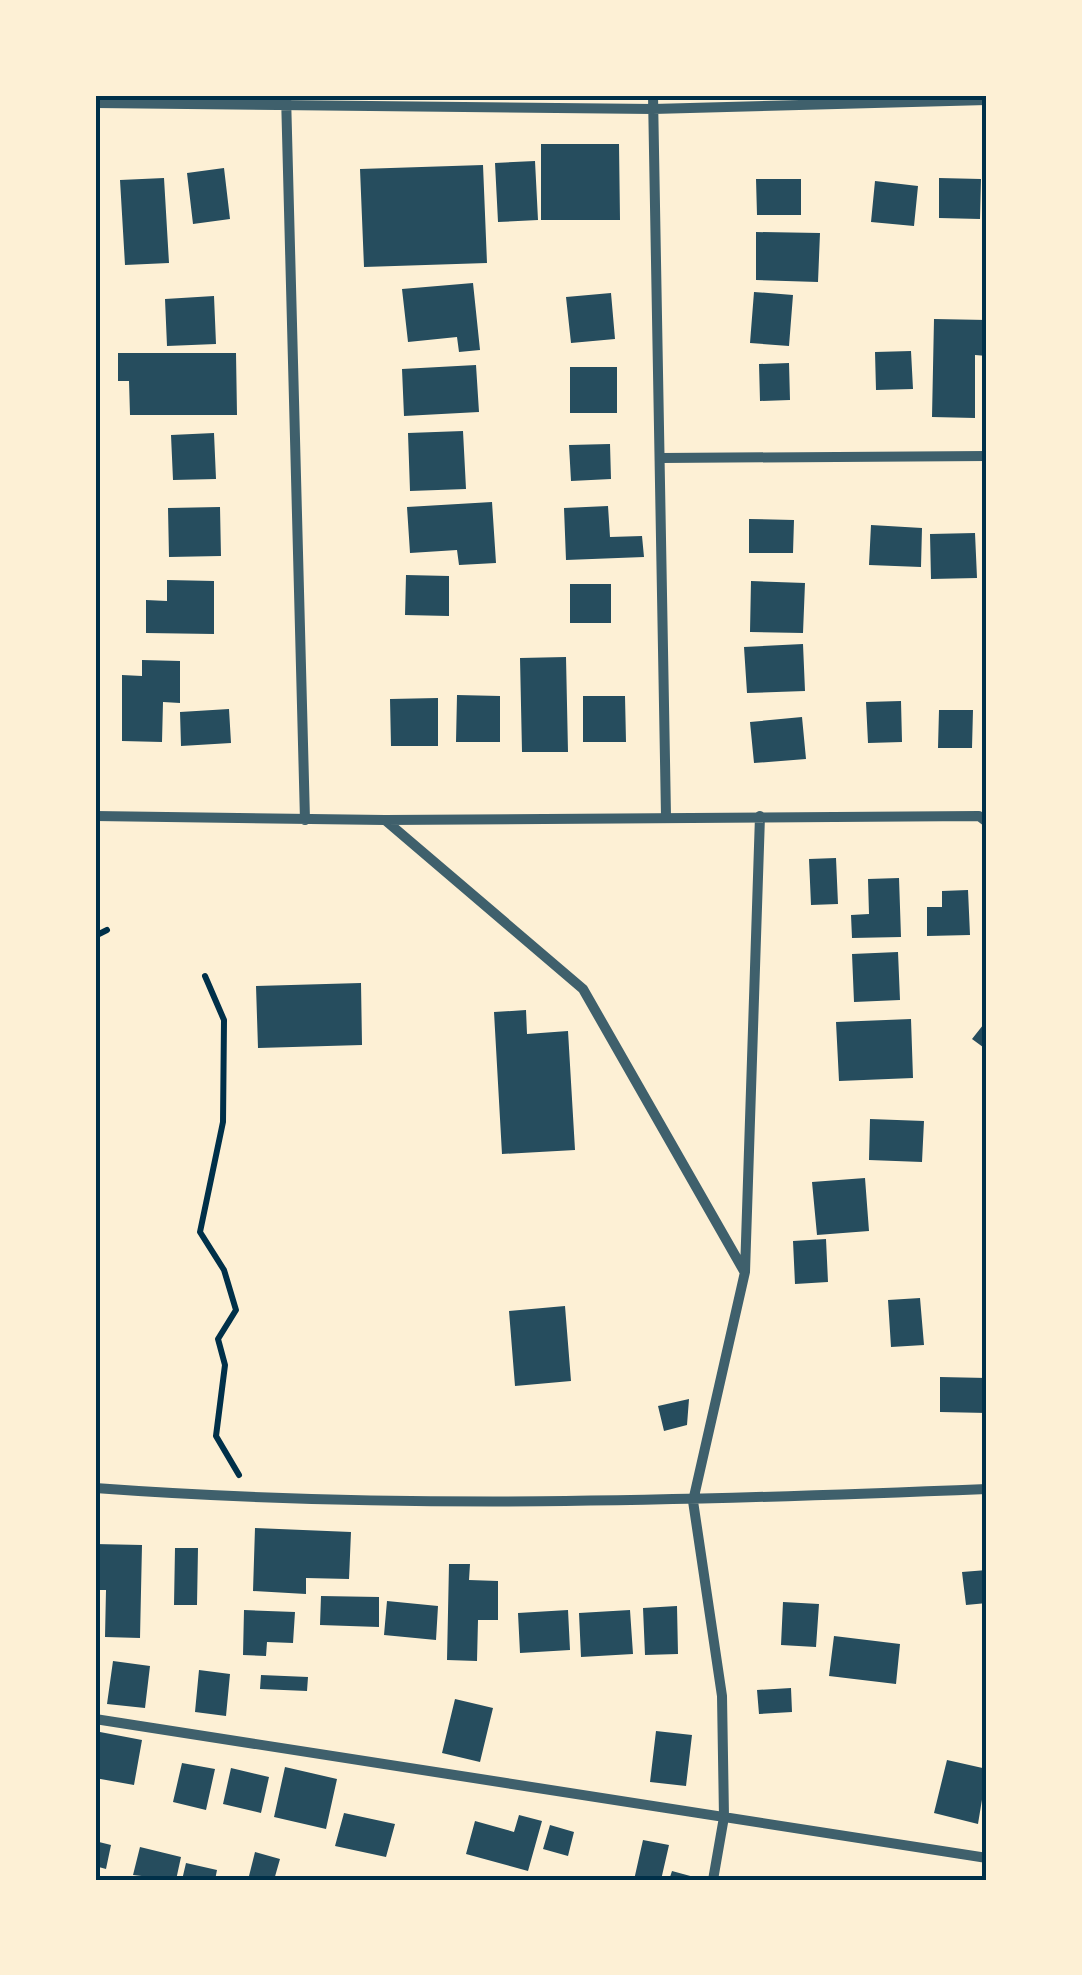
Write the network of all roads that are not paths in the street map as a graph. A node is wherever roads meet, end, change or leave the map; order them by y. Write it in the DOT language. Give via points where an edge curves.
graph roads {
  1 [pos="653,95"];
  2 [pos="987,100"];
  3 [pos="286,101"];
  4 [pos="95,102"];
  5 [pos="653,109"];
  6 [pos="987,456"];
  7 [pos="661,458"];
  8 [pos="95,816"];
  9 [pos="666,816"];
  10 [pos="760,816"];
  11 [pos="305,820"];
  12 [pos="385,820"];
  13 [pos="987,822"];
  14 [pos="745,1272"];
  15 [pos="95,1488"];
  16 [pos="987,1489"];
  17 [pos="693,1501"];
  18 [pos="95,1719"];
  19 [pos="724,1816"];
  20 [pos="987,1858"];
  21 [pos="713,1880"];
  1 -- 5 [label="street"];
  2 -- 5 [label="street"];
  3 -- 4 [label="street"];
  3 -- 5 [label="street"];
  3 -- 11 [label="street"];
  5 -- 7 [label="street"];
  6 -- 7 [label="street"];
  7 -- 9 [label="street"];
  8 -- 11 [label="street"];
  9 -- 10 [label="street"];
  9 -- 12 [label="street"];
  10 -- 13 [label="street" via="979,816"];
  10 -- 14 [label="street"];
  11 -- 12 [label="street"];
  12 -- 14 [label="street" via="582,989"];
  14 -- 17 [label="street"];
  15 -- 17 [label="street" via="253,1498"];
  16 -- 17 [label="street"];
  17 -- 19 [label="street" via="722,1696"];
  18 -- 19 [label="street"];
  19 -- 20 [label="street"];
  19 -- 21 [label="street"];
}
